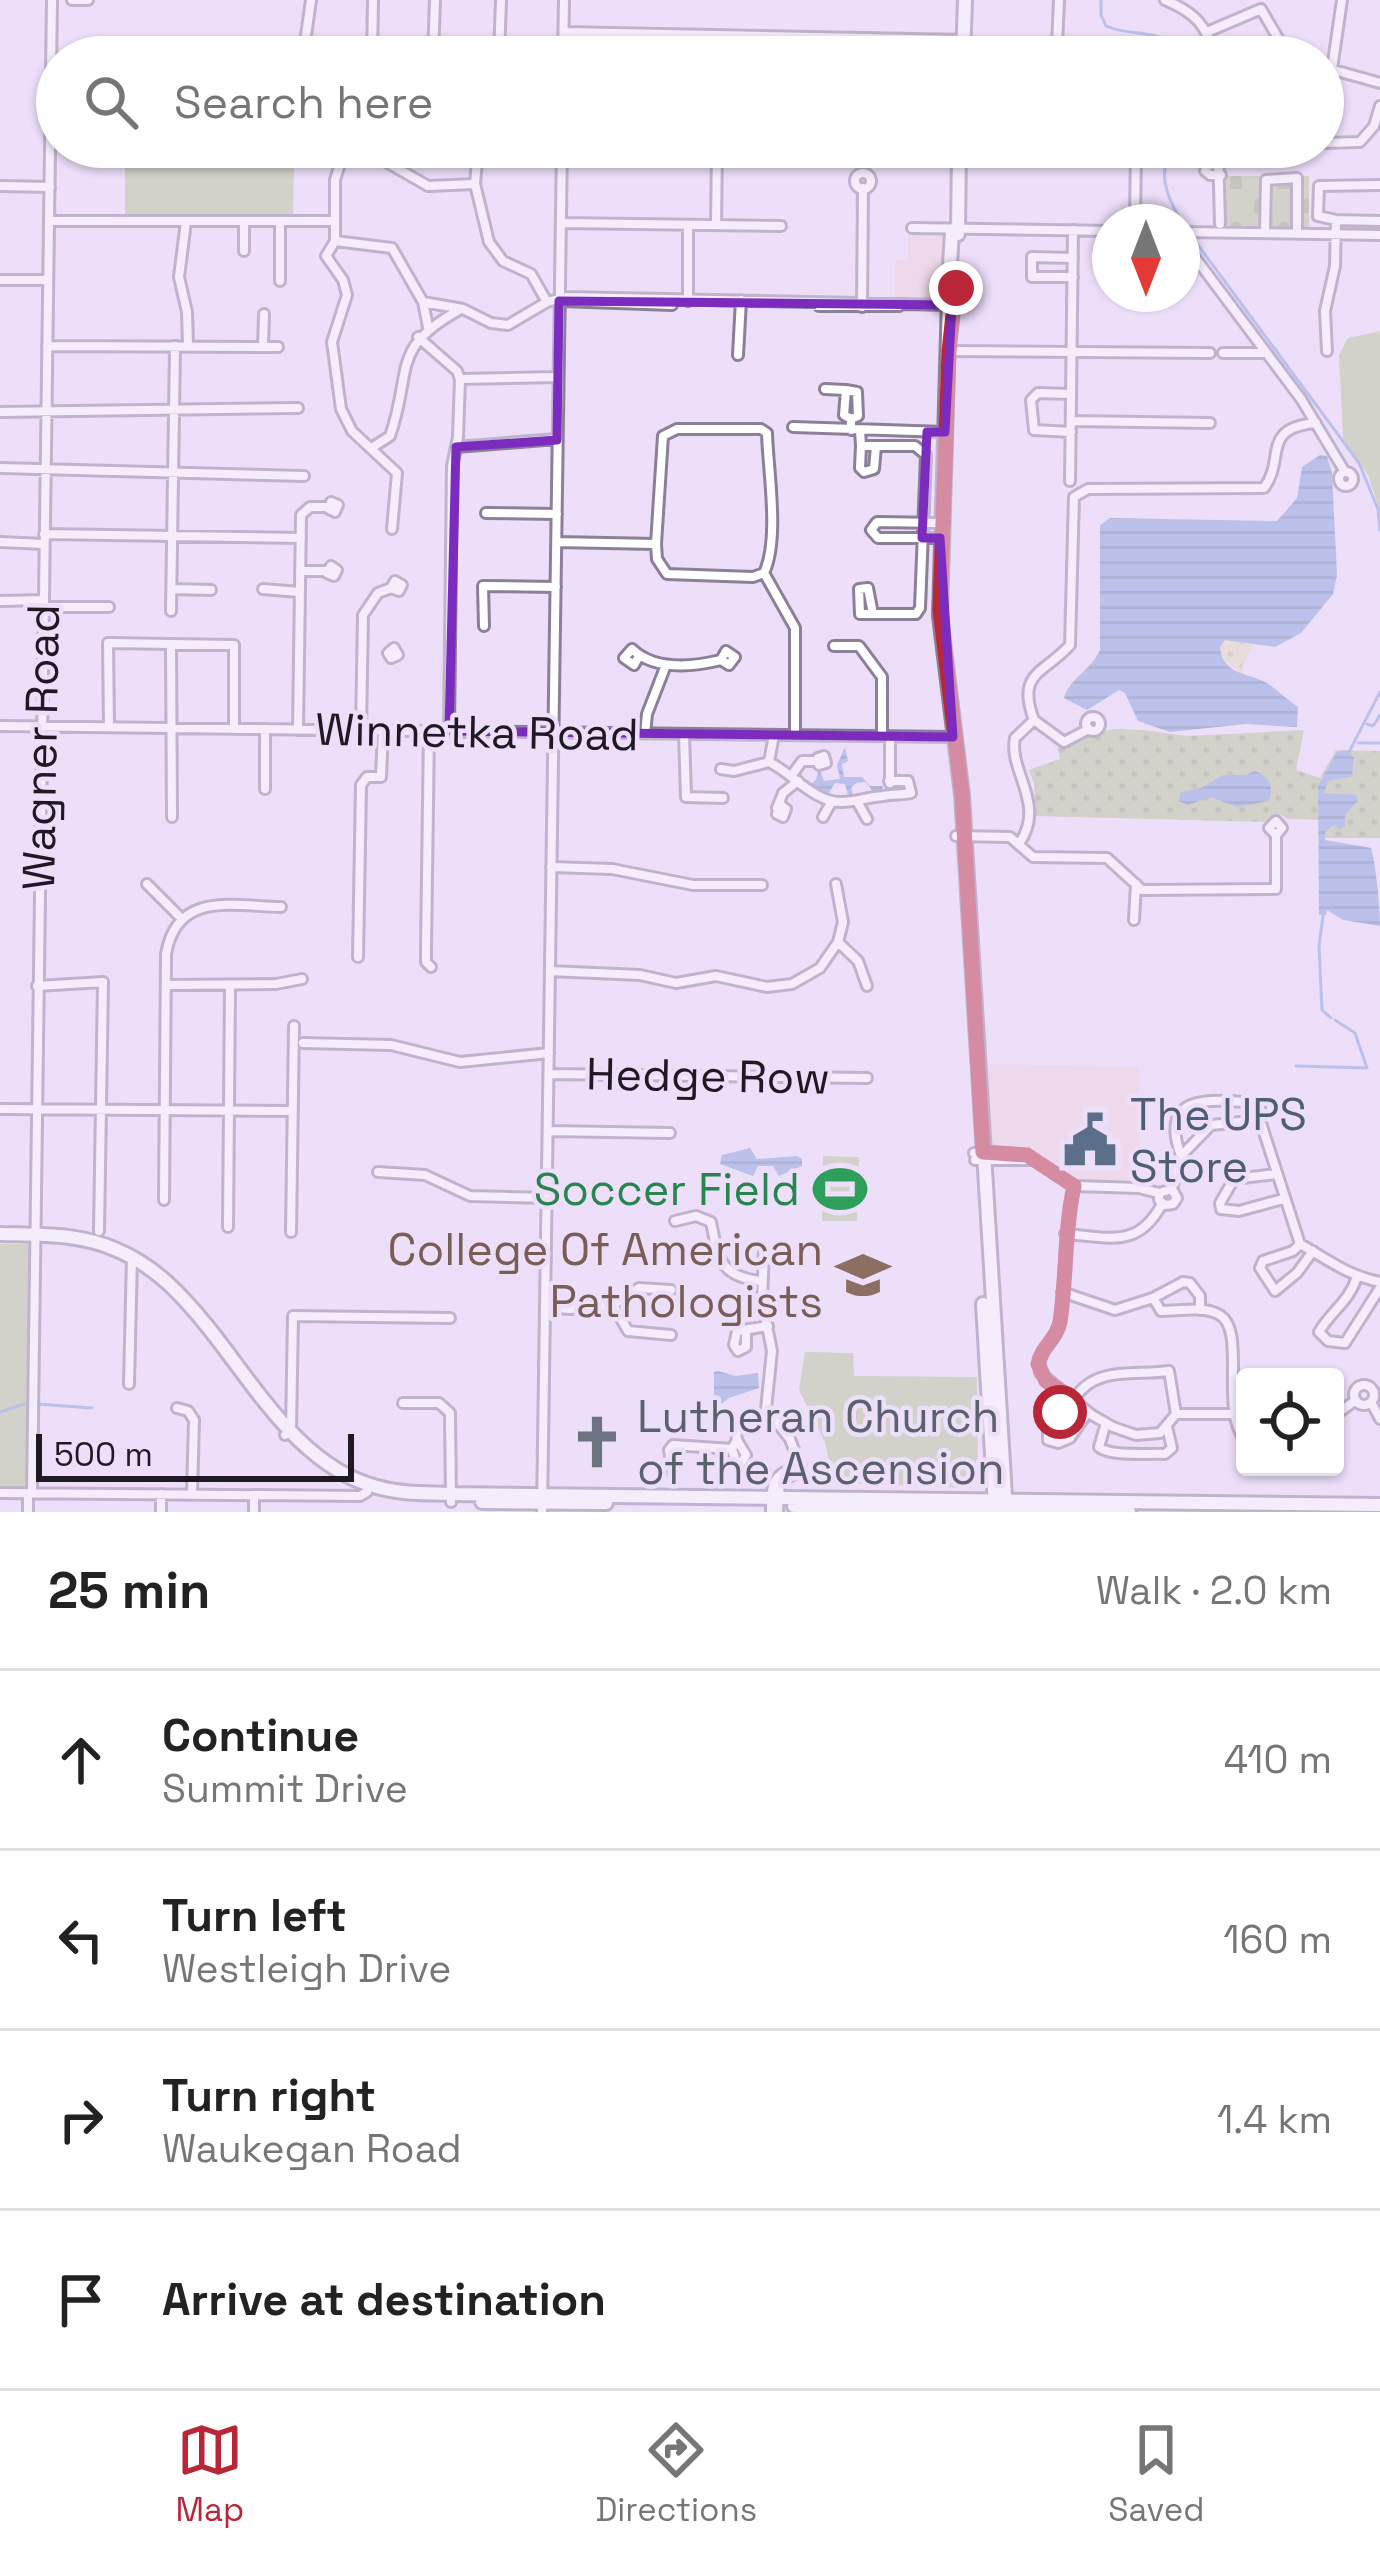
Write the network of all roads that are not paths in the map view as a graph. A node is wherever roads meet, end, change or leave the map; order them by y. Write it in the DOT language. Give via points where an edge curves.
graph roads {
  1 [pos="52,0"];
  2 [pos="72,0"];
  3 [pos="88,0"];
  4 [pos="311,0"];
  5 [pos="373,0"];
  6 [pos="435,0"];
  7 [pos="501,0"];
  8 [pos="564,0"];
  9 [pos="965,0"];
  10 [pos="1059,0"];
  11 [pos="1165,0"];
  12 [pos="1342,0"];
  13 [pos="1185,3"];
  14 [pos="564,32"];
  15 [pos="1207,32"];
  16 [pos="53,36"];
  17 [pos="306,36"];
  18 [pos="372,36"];
  19 [pos="434,36"];
  20 [pos="500,36"];
  21 [pos="564,36"];
  22 [pos="735,36"];
  23 [pos="964,36"];
  24 [pos="1057,36"];
  25 [pos="1208,36"];
  26 [pos="1277,36"];
  27 [pos="1334,36"];
  28 [pos="1344,72"];
  29 [pos="1380,82"];
  30 [pos="1380,106"];
  31 [pos="1344,142"];
  32 [pos="51,168"];
  33 [pos="339,168"];
  34 [pos="399,168"];
  35 [pos="476,168"];
  36 [pos="562,168"];
  37 [pos="717,168"];
  38 [pos="958,168"];
  39 [pos="1136,168"];
  40 [pos="1221,168"];
  41 [pos="475,184"];
  42 [pos="1380,185"];
  43 [pos="0,186"];
  44 [pos="50,187"];
  45 [pos="863,188"];
  46 [pos="1135,204"];
  47 [pos="1338,220"];
  48 [pos="49,221"];
  49 [pos="333,221"];
  50 [pos="1380,221"];
  51 [pos="186,222"];
  52 [pos="244,223"];
  53 [pos="280,223"];
  54 [pos="561,223"];
  55 [pos="1220,224"];
  56 [pos="688,225"];
  57 [pos="716,225"];
  58 [pos="781,226"];
  59 [pos="912,228"];
  60 [pos="956,228"];
  61 [pos="1073,230"];
  62 [pos="1092,231"];
  63 [pos="1200,232"];
  64 [pos="1265,233"];
  65 [pos="1297,234"];
  66 [pos="1337,235"];
  67 [pos="1380,235"];
  68 [pos="335,242"];
  69 [pos="244,251"];
  70 [pos="1073,258"];
  71 [pos="1200,261"];
  72 [pos="1073,277"];
  73 [pos="0,280"];
  74 [pos="48,280"];
  75 [pos="280,281"];
  76 [pos="560,301"];
  77 [pos="423,302"];
  78 [pos="547,302"];
  79 [pos="688,302"];
  80 [pos="741,303"];
  81 [pos="862,304"];
  82 [pos="952,305"];
  83 [pos="461,309"];
  84 [pos="264,314"];
  85 [pos="428,327"];
  86 [pos="418,337"];
  87 [pos="47,346"];
  88 [pos="175,346"];
  89 [pos="188,346"];
  90 [pos="263,347"];
  91 [pos="278,347"];
  92 [pos="949,351"];
  93 [pos="1327,351"];
  94 [pos="1072,352"];
  95 [pos="1210,353"];
  96 [pos="1223,353"];
  97 [pos="1265,353"];
  98 [pos="738,355"];
  99 [pos="558,377"];
  100 [pos="460,379"];
  101 [pos="825,389"];
  102 [pos="846,390"];
  103 [pos="1071,394"];
  104 [pos="298,408"];
  105 [pos="175,409"];
  106 [pos="46,410"];
  107 [pos="0,412"];
  108 [pos="1210,423"];
  109 [pos="1316,423"];
  110 [pos="854,426"];
  111 [pos="793,427"];
  112 [pos="1071,427"];
  113 [pos="945,432"];
  114 [pos="557,439"];
  115 [pos="861,446"];
  116 [pos="876,446"];
  117 [pos="373,447"];
  118 [pos="456,447"];
  119 [pos="0,468"];
  120 [pos="45,469"];
  121 [pos="172,471"];
  122 [pos="1345,472"];
  123 [pos="304,476"];
  124 [pos="1070,481"];
  125 [pos="328,507"];
  126 [pos="486,513"];
  127 [pos="557,514"];
  128 [pos="923,523"];
  129 [pos="392,529"];
  130 [pos="940,530"];
  131 [pos="172,537"];
  132 [pos="301,538"];
  133 [pos="922,538"];
  134 [pos="44,539"];
  135 [pos="0,542"];
  136 [pos="557,542"];
  137 [pos="656,544"];
  138 [pos="300,571"];
  139 [pos="327,571"];
  140 [pos="764,574"];
  141 [pos="556,587"];
  142 [pos="391,588"];
  143 [pos="172,589"];
  144 [pos="263,589"];
  145 [pos="211,590"];
  146 [pos="299,592"];
  147 [pos="0,601"];
  148 [pos="43,604"];
  149 [pos="109,607"];
  150 [pos="171,611"];
  151 [pos="873,614"];
  152 [pos="484,626"];
  153 [pos="171,644"];
  154 [pos="834,646"];
  155 [pos="640,656"];
  156 [pos="363,658"];
  157 [pos="390,658"];
  158 [pos="721,660"];
  159 [pos="666,664"];
  160 [pos="1034,720"];
  161 [pos="0,726"];
  162 [pos="41,727"];
  163 [pos="109,727"];
  164 [pos="174,728"];
  165 [pos="234,729"];
  166 [pos="265,729"];
  167 [pos="1089,729"];
  168 [pos="298,730"];
  169 [pos="361,730"];
  170 [pos="383,730"];
  171 [pos="428,731"];
  172 [pos="449,731"];
  173 [pos="554,733"];
  174 [pos="645,734"];
  175 [pos="684,734"];
  176 [pos="774,735"];
  177 [pos="795,735"];
  178 [pos="886,736"];
  179 [pos="953,737"];
  180 [pos="817,761"];
  181 [pos="769,762"];
  182 [pos="721,769"];
  183 [pos="795,778"];
  184 [pos="890,782"];
  185 [pos="265,788"];
  186 [pos="890,795"];
  187 [pos="723,798"];
  188 [pos="832,801"];
  189 [pos="858,803"];
  190 [pos="777,808"];
  191 [pos="172,817"];
  192 [pos="823,817"];
  193 [pos="867,819"];
  194 [pos="1276,835"];
  195 [pos="960,836"];
  196 [pos="1018,844"];
  197 [pos="551,867"];
  198 [pos="147,884"];
  199 [pos="836,884"];
  200 [pos="1136,884"];
  201 [pos="762,885"];
  202 [pos="281,907"];
  203 [pos="182,919"];
  204 [pos="1134,920"];
  205 [pos="838,942"];
  206 [pos="358,957"];
  207 [pos="431,967"];
  208 [pos="550,971"];
  209 [pos="302,980"];
  210 [pos="166,985"];
  211 [pos="230,985"];
  212 [pos="38,986"];
  213 [pos="867,986"];
  214 [pos="294,1026"];
  215 [pos="303,1043"];
  216 [pos="549,1053"];
  217 [pos="549,1074"];
  218 [pos="867,1078"];
  219 [pos="0,1109"];
  220 [pos="38,1110"];
  221 [pos="101,1110"];
  222 [pos="229,1110"];
  223 [pos="165,1111"];
  224 [pos="293,1111"];
  225 [pos="1260,1120"];
  226 [pos="548,1131"];
  227 [pos="670,1133"];
  228 [pos="979,1156"];
  229 [pos="1181,1156"];
  230 [pos="378,1172"];
  231 [pos="1276,1174"];
  232 [pos="1074,1186"];
  233 [pos="1172,1189"];
  234 [pos="1160,1192"];
  235 [pos="547,1198"];
  236 [pos="1283,1199"];
  237 [pos="164,1200"];
  238 [pos="1162,1204"];
  239 [pos="675,1221"];
  240 [pos="228,1227"];
  241 [pos="99,1231"];
  242 [pos="292,1232"];
  243 [pos="1065,1234"];
  244 [pos="0,1238"];
  245 [pos="35,1238"];
  246 [pos="1300,1244"];
  247 [pos="764,1250"];
  248 [pos="1313,1251"];
  249 [pos="132,1260"];
  250 [pos="1357,1277"];
  251 [pos="761,1281"];
  252 [pos="1380,1285"];
  253 [pos="670,1289"];
  254 [pos="1062,1292"];
  255 [pos="1153,1298"];
  256 [pos="613,1304"];
  257 [pos="545,1307"];
  258 [pos="1200,1310"];
  259 [pos="450,1318"];
  260 [pos="768,1325"];
  261 [pos="746,1331"];
  262 [pos="671,1335"];
  263 [pos="129,1384"];
  264 [pos="1376,1386"];
  265 [pos="1075,1400"];
  266 [pos="1356,1400"];
  267 [pos="1371,1402"];
  268 [pos="403,1403"];
  269 [pos="177,1408"];
  270 [pos="1344,1409"];
  271 [pos="1088,1412"];
  272 [pos="767,1413"];
  273 [pos="1233,1413"];
  274 [pos="1236,1413"];
  275 [pos="1176,1414"];
  276 [pos="1380,1419"];
  277 [pos="1236,1420"];
  278 [pos="1106,1423"];
  279 [pos="1167,1427"];
  280 [pos="288,1433"];
  281 [pos="673,1473"];
  282 [pos="0,1493"];
  283 [pos="30,1493"];
  284 [pos="161,1494"];
  285 [pos="192,1494"];
  286 [pos="254,1495"];
  287 [pos="363,1497"];
  288 [pos="450,1498"];
  289 [pos="542,1502"];
  290 [pos="1380,1505"];
  291 [pos="778,1506"];
  292 [pos="1000,1507"];
  293 [pos="28,1512"];
  294 [pos="161,1512"];
  295 [pos="254,1512"];
  296 [pos="1129,1512"];
  1 -- 16 [label="street, Wagner Road"];
  2 -- 3 [label="street"];
  4 -- 17 [label="street"];
  5 -- 18 [label="street"];
  6 -- 19 [label="street"];
  7 -- 20 [label="street"];
  8 -- 14 [label="street"];
  9 -- 23 [label="main road"];
  10 -- 24 [label="street"];
  11 -- 13 [label="street"];
  12 -- 27 [label="street"];
  13 -- 15 [label="street"];
  14 -- 21 [label="street"];
  14 -- 22 [label="street"];
  15 -- 25 [label="street"];
  15 -- 26 [label="street" via="1261,9"];
  28 -- 29 [label="street"];
  30 -- 31 [label="street" via="1360,142"];
  32 -- 44 [label="street, Wagner Road"];
  33 -- 49 [label="street"];
  34 -- 41 [label="street" via="428,186"];
  35 -- 41 [label="street"];
  36 -- 54 [label="street"];
  37 -- 57 [label="street"];
  38 -- 60 [label="main road"];
  39 -- 46 [label="street"];
  40 -- 55 [label="street"];
  41 -- 78 [label="street" via="489,242 531,274"];
  42 -- 47 [label="street" via="1322,184 1316,213"];
  43 -- 44 [label="street"];
  44 -- 48 [label="street, Wagner Road"];
  45 -- 81 [label="street"];
  47 -- 50 [label="street"];
  47 -- 66 [label="street"];
  48 -- 51 [label="street"];
  48 -- 74 [label="street, Wagner Road"];
  49 -- 53 [label="street"];
  49 -- 68 [label="street"];
  51 -- 52 [label="street"];
  51 -- 89 [label="street" via="179,277"];
  52 -- 53 [label="street"];
  52 -- 69 [label="street"];
  53 -- 75 [label="street"];
  54 -- 56 [label="street"];
  54 -- 76 [label="street"];
  56 -- 57 [label="street"];
  56 -- 79 [label="street"];
  57 -- 58 [label="street"];
  59 -- 60 [label="street"];
  60 -- 61 [label="street"];
  60 -- 82 [label="main road"];
  61 -- 62 [label="street"];
  61 -- 70 [label="street"];
  63 -- 64 [label="street"];
  64 -- 65 [label="street"];
  64 -- 65 [label="street" via="1266,180 1297,178"];
  65 -- 66 [label="street"];
  66 -- 67 [label="street"];
  66 -- 93 [label="street"];
  68 -- 77 [label="street" via="392,248"];
  68 -- 117 [label="street" via="326,256 347,295 332,342 341,409"];
  70 -- 72 [label="street"];
  70 -- 72 [label="street" via="1032,256 1032,277"];
  71 -- 97 [label="street"];
  72 -- 94 [label="street"];
  73 -- 74 [label="street"];
  74 -- 87 [label="street, Wagner Road"];
  76 -- 78 [label="street"];
  76 -- 79 [label="street"];
  76 -- 99 [label="street"];
  77 -- 83 [label="street"];
  77 -- 85 [label="street"];
  78 -- 83 [label="street" via="508,325"];
  79 -- 80 [label="street"];
  80 -- 81 [label="street"];
  80 -- 98 [label="street"];
  81 -- 82 [label="street"];
  82 -- 92 [label="main road"];
  83 -- 85 [label="street"];
  84 -- 90 [label="street"];
  85 -- 86 [label="street"];
  86 -- 100 [label="street"];
  86 -- 117 [label="street" via="391,436"];
  87 -- 88 [label="street"];
  87 -- 106 [label="street, Wagner Road"];
  88 -- 89 [label="street"];
  88 -- 105 [label="street"];
  89 -- 90 [label="street"];
  90 -- 91 [label="street"];
  92 -- 94 [label="street"];
  92 -- 113 [label="main road"];
  94 -- 95 [label="street"];
  94 -- 103 [label="street"];
  96 -- 97 [label="street"];
  97 -- 109 [label="street"];
  99 -- 100 [label="street"];
  99 -- 114 [label="street"];
  100 -- 118 [label="street"];
  101 -- 102 [label="street"];
  102 -- 110 [label="street" via="844,415"];
  102 -- 110 [label="street" via="860,398"];
  103 -- 112 [label="street"];
  103 -- 112 [label="street" via="1031,400 1034,430"];
  104 -- 105 [label="street"];
  105 -- 106 [label="street"];
  105 -- 121 [label="street"];
  106 -- 107 [label="street"];
  106 -- 120 [label="street, Wagner Road"];
  108 -- 112 [label="street"];
  109 -- 122 [label="street"];
  109 -- 160 [label="street" via="1289,429 1275,444 1264,488 1088,489 1074,497 1070,645 1032,679"];
  110 -- 111 [label="street"];
  110 -- 113 [label="street"];
  110 -- 115 [label="street"];
  112 -- 124 [label="street"];
  113 -- 130 [label="main road"];
  114 -- 118 [label="street"];
  114 -- 127 [label="street"];
  115 -- 116 [label="street"];
  115 -- 116 [label="street" via="864,472 874,469"];
  116 -- 128 [label="street" via="925,452"];
  117 -- 129 [label="street" via="397,473"];
  118 -- 172 [label="street"];
  119 -- 120 [label="street"];
  120 -- 121 [label="street"];
  120 -- 134 [label="street, Wagner Road"];
  121 -- 123 [label="street"];
  121 -- 131 [label="street"];
  125 -- 132 [label="street" via="301,515"];
  126 -- 127 [label="street"];
  127 -- 136 [label="street"];
  128 -- 130 [label="street"];
  128 -- 133 [label="street"];
  128 -- 133 [label="street" via="877,522 871,530 878,538"];
  130 -- 133 [label="street"];
  130 -- 179 [label="main road"];
  131 -- 132 [label="street"];
  131 -- 134 [label="street"];
  131 -- 143 [label="street"];
  132 -- 138 [label="street"];
  133 -- 151 [label="street" via="918,612"];
  134 -- 135 [label="street"];
  134 -- 148 [label="street, Wagner Road"];
  136 -- 137 [label="street"];
  136 -- 141 [label="street"];
  137 -- 140 [label="street" via="661,568 674,576"];
  137 -- 140 [label="street" via="663,436 676,429 761,429 770,561"];
  138 -- 139 [label="street"];
  138 -- 146 [label="street"];
  140 -- 177 [label="street" via="795,628"];
  141 -- 152 [label="street" via="483,586"];
  141 -- 173 [label="street"];
  142 -- 156 [label="street" via="363,615"];
  143 -- 145 [label="street"];
  143 -- 150 [label="street"];
  144 -- 146 [label="street"];
  146 -- 168 [label="street"];
  147 -- 148 [label="street"];
  148 -- 149 [label="street"];
  148 -- 162 [label="street, Wagner Road"];
  153 -- 163 [label="street" via="108,643"];
  153 -- 164 [label="street"];
  153 -- 165 [label="street" via="234,645"];
  154 -- 178 [label="street" via="859,646 881,672"];
  155 -- 159 [label="street"];
  156 -- 157 [label="street"];
  156 -- 169 [label="street"];
  158 -- 159 [label="street"];
  159 -- 174 [label="street"];
  160 -- 167 [label="street" via="1064,742"];
  160 -- 196 [label="street" via="1013,748 1027,783 1026,832"];
  161 -- 162 [label="street, Winnetka Road"];
  162 -- 163 [label="street, Winnetka Road"];
  162 -- 212 [label="street, Wagner Road"];
  163 -- 164 [label="street, Winnetka Road"];
  164 -- 165 [label="street, Winnetka Road"];
  164 -- 191 [label="street"];
  165 -- 166 [label="street, Winnetka Road"];
  166 -- 168 [label="street, Winnetka Road"];
  166 -- 185 [label="street"];
  168 -- 169 [label="street, Winnetka Road"];
  169 -- 170 [label="street, Winnetka Road"];
  170 -- 171 [label="street, Winnetka Road"];
  170 -- 206 [label="street" via="381,777 361,785"];
  171 -- 172 [label="street, Winnetka Road"];
  171 -- 207 [label="street"];
  172 -- 173 [label="street, Winnetka Road"];
  173 -- 174 [label="street, Winnetka Road"];
  173 -- 197 [label="street"];
  174 -- 175 [label="street, Winnetka Road"];
  175 -- 176 [label="street, Winnetka Road"];
  175 -- 187 [label="street" via="686,796"];
  176 -- 177 [label="street, Winnetka Road"];
  176 -- 181 [label="street"];
  177 -- 178 [label="street, Winnetka Road"];
  178 -- 179 [label="street, Winnetka Road"];
  178 -- 184 [label="street"];
  179 -- 195 [label="main road"];
  180 -- 183 [label="street" via="802,761"];
  181 -- 182 [label="street"];
  181 -- 183 [label="street"];
  183 -- 188 [label="street"];
  183 -- 190 [label="street"];
  184 -- 186 [label="street"];
  184 -- 186 [label="street" via="912,787 908,795"];
  186 -- 189 [label="street"];
  188 -- 189 [label="street"];
  188 -- 192 [label="street"];
  189 -- 193 [label="street"];
  194 -- 200 [label="street" via="1276,889 1145,891"];
  195 -- 196 [label="street" via="1004,836"];
  195 -- 228 [label="main road"];
  196 -- 200 [label="street" via="1033,857 1109,858"];
  197 -- 201 [label="street"];
  197 -- 208 [label="street"];
  198 -- 203 [label="street"];
  199 -- 205 [label="street"];
  200 -- 204 [label="street"];
  202 -- 203 [label="street" via="208,906"];
  203 -- 210 [label="street" via="168,942"];
  205 -- 208 [label="street" via="812,974 780,986"];
  205 -- 213 [label="street" via="858,961"];
  208 -- 216 [label="street"];
  209 -- 211 [label="street"];
  210 -- 211 [label="street"];
  210 -- 223 [label="street"];
  211 -- 222 [label="street"];
  212 -- 220 [label="street, Wagner Road"];
  212 -- 221 [label="street" via="103,982"];
  214 -- 224 [label="street"];
  215 -- 216 [label="street" via="392,1045 460,1062"];
  216 -- 217 [label="street"];
  217 -- 218 [label="street, Hedge Row"];
  217 -- 226 [label="street"];
  219 -- 220 [label="street"];
  220 -- 221 [label="street"];
  220 -- 245 [label="street, Wagner Road"];
  221 -- 223 [label="street"];
  221 -- 241 [label="street"];
  222 -- 223 [label="street"];
  222 -- 224 [label="street"];
  222 -- 240 [label="street"];
  223 -- 237 [label="street"];
  224 -- 242 [label="street"];
  225 -- 229 [label="street" via="1218,1122"];
  225 -- 229 [label="street" via="1255,1103 1187,1104 1177,1115"];
  225 -- 231 [label="street"];
  226 -- 227 [label="street"];
  226 -- 235 [label="street"];
  228 -- 232 [label="street" via="1036,1161"];
  228 -- 292 [label="main road"];
  229 -- 233 [label="street"];
  230 -- 235 [label="street" via="425,1174 470,1196"];
  231 -- 236 [label="street"];
  231 -- 236 [label="street" via="1234,1179 1221,1209"];
  232 -- 234 [label="street"];
  232 -- 243 [label="street"];
  233 -- 234 [label="street"];
  233 -- 238 [label="street" via="1175,1203"];
  234 -- 238 [label="street"];
  235 -- 257 [label="street"];
  236 -- 246 [label="street"];
  238 -- 243 [label="street" via="1140,1233"];
  239 -- 251 [label="street" via="711,1222 717,1258 738,1278"];
  243 -- 254 [label="street"];
  244 -- 245 [label="main road"];
  245 -- 249 [label="main road"];
  245 -- 283 [label="street, Wagner Road"];
  246 -- 248 [label="street"];
  246 -- 248 [label="street" via="1263,1261 1274,1291"];
  247 -- 251 [label="street"];
  248 -- 250 [label="street"];
  249 -- 263 [label="street"];
  249 -- 280 [label="main road" via="179,1301"];
  250 -- 252 [label="street"];
  250 -- 252 [label="street" via="1321,1326 1328,1341 1345,1343"];
  251 -- 260 [label="street"];
  253 -- 256 [label="street" via="639,1288"];
  254 -- 255 [label="street" via="1115,1310"];
  254 -- 265 [label="street" via="1060,1327 1038,1364 1046,1381"];
  255 -- 258 [label="street" via="1161,1311"];
  255 -- 258 [label="street" via="1190,1283"];
  256 -- 257 [label="street"];
  256 -- 262 [label="street" via="628,1331"];
  257 -- 289 [label="street"];
  258 -- 273 [label="street" via="1221,1315 1232,1329"];
  259 -- 280 [label="street" via="293,1316"];
  260 -- 261 [label="street"];
  260 -- 272 [label="street"];
  264 -- 266 [label="street" via="1357,1388"];
  264 -- 267 [label="street"];
  265 -- 271 [label="street"];
  265 -- 271 [label="street" via="1048,1420 1048,1440 1070,1438"];
  265 -- 275 [label="street" via="1086,1383 1116,1372 1169,1371"];
  266 -- 267 [label="street"];
  266 -- 270 [label="street"];
  267 -- 276 [label="street"];
  268 -- 288 [label="street" via="439,1403 450,1413"];
  269 -- 285 [label="street" via="194,1420"];
  271 -- 278 [label="street"];
  272 -- 281 [label="street" via="740,1422 734,1445 673,1445"];
  272 -- 291 [label="street" via="802,1468 783,1478"];
  273 -- 274 [label="street"];
  273 -- 275 [label="street"];
  273 -- 277 [label="street"];
  275 -- 279 [label="street"];
  278 -- 279 [label="street" via="1142,1436"];
  278 -- 279 [label="street" via="1099,1448 1116,1455 1165,1454 1173,1439"];
  280 -- 287 [label="main road"];
  280 -- 288 [label="main road" via="374,1487"];
  282 -- 283 [label="street"];
  283 -- 284 [label="street"];
  283 -- 293 [label="street, Wagner Road"];
  284 -- 285 [label="street"];
  284 -- 294 [label="street"];
  285 -- 286 [label="street"];
  286 -- 287 [label="street"];
  286 -- 295 [label="street"];
  287 -- 288 [label="main road"];
  288 -- 289 [label="main road"];
  289 -- 291 [label="main road"];
  290 -- 292 [label="main road"];
  291 -- 292 [label="main road"];
  292 -- 296 [label="main road"];
}
